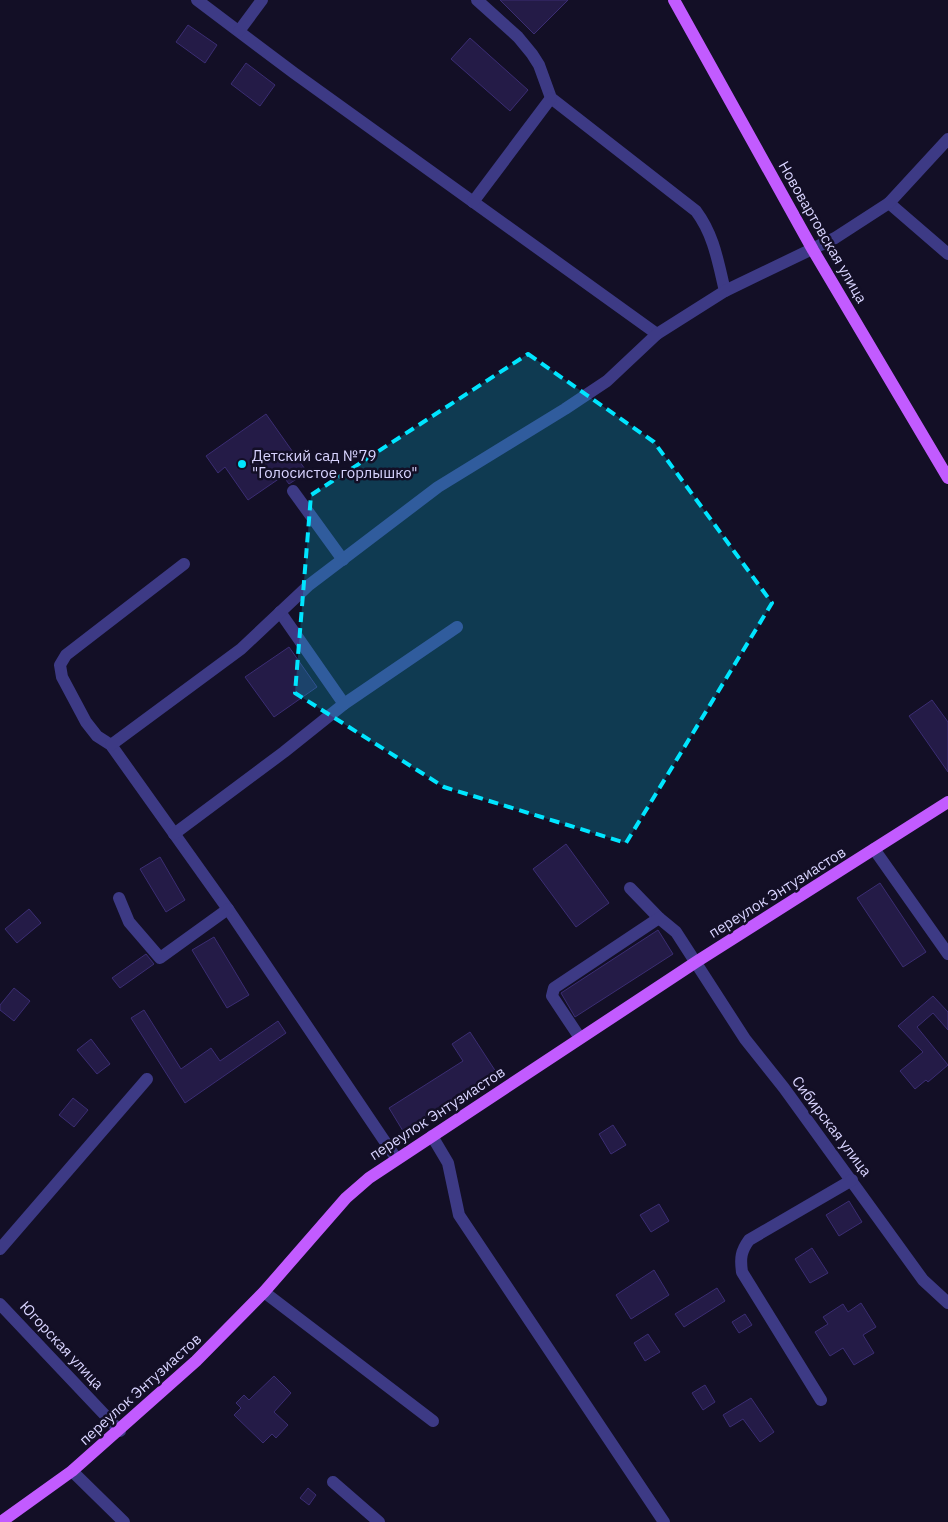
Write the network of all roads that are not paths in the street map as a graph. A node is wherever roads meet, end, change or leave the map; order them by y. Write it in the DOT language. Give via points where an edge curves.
graph roads {
  1 [pos="197,0"];
  2 [pos="262,0"];
  3 [pos="477,0"];
  4 [pos="674,0"];
  5 [pos="238,31"];
  6 [pos="551,98"];
  7 [pos="948,139"];
  8 [pos="473,202"];
  9 [pos="889,203"];
  10 [pos="813,250"];
  11 [pos="948,254"];
  12 [pos="725,291"];
  13 [pos="657,334"];
  14 [pos="948,478"];
  15 [pos="292,491"];
  16 [pos="343,560"];
  17 [pos="184,564"];
  18 [pos="280,612"];
  19 [pos="457,627"];
  20 [pos="344,704"];
  21 [pos="110,745"];
  22 [pos="948,802"];
  23 [pos="174,834"];
  24 [pos="874,849"];
  25 [pos="630,888"];
  26 [pos="119,898"];
  27 [pos="228,909"];
  28 [pos="659,918"];
  29 [pos="948,954"];
  30 [pos="696,962"];
  31 [pos="580,1038"];
  32 [pos="147,1079"];
  33 [pos="432,1136"];
  34 [pos="396,1158"];
  35 [pos="852,1180"];
  36 [pos="0,1250"];
  37 [pos="264,1292"];
  38 [pos="948,1303"];
  39 [pos="0,1304"];
  40 [pos="821,1400"];
  41 [pos="433,1421"];
  42 [pos="120,1431"];
  43 [pos="72,1471"];
  44 [pos="333,1482"];
  45 [pos="1,1522"];
  46 [pos="124,1522"];
  47 [pos="379,1522"];
  48 [pos="664,1522"];
  1 -- 5 [label="street"];
  2 -- 5 [label="street"];
  3 -- 6 [label="street" via="532,54"];
  4 -- 10 [label="main road, Нововартовская улица"];
  5 -- 8 [label="street"];
  6 -- 8 [label="street"];
  6 -- 12 [label="street" via="696,210 714,243"];
  7 -- 9 [label="street"];
  8 -- 13 [label="street"];
  9 -- 10 [label="street"];
  9 -- 11 [label="street"];
  10 -- 12 [label="street"];
  10 -- 14 [label="main road, Нововартовская улица"];
  12 -- 13 [label="street"];
  13 -- 16 [label="street" via="607,381 438,487"];
  15 -- 16 [label="street"];
  16 -- 18 [label="street"];
  17 -- 21 [label="street" via="66,654 60,665 62,677 86,722"];
  18 -- 20 [label="street"];
  18 -- 21 [label="street" via="241,649"];
  19 -- 20 [label="street"];
  20 -- 23 [label="street"];
  21 -- 23 [label="street"];
  22 -- 24 [label="main road, переулок Энтузиастов"];
  23 -- 27 [label="street"];
  24 -- 29 [label="street"];
  24 -- 30 [label="main road, переулок Энтузиастов"];
  25 -- 28 [label="street, Сибирская улица"];
  26 -- 27 [label="street" via="129,922 160,958"];
  27 -- 34 [label="street"];
  28 -- 30 [label="street, Сибирская улица" via="676,932"];
  28 -- 31 [label="street" via="554,988 552,996"];
  30 -- 31 [label="main road, переулок Энтузиастов"];
  30 -- 35 [label="street, Сибирская улица" via="745,1039"];
  31 -- 33 [label="main road, переулок Энтузиастов"];
  32 -- 36 [label="street"];
  33 -- 34 [label="main road, переулок Энтузиастов"];
  33 -- 48 [label="street" via="448,1163 459,1215"];
  34 -- 37 [label="main road, переулок Энтузиастов" via="346,1198"];
  35 -- 38 [label="street, Сибирская улица" via="923,1280"];
  35 -- 40 [label="street" via="750,1240 741,1256 742,1272"];
  37 -- 41 [label="street"];
  37 -- 42 [label="main road, переулок Энтузиастов"];
  39 -- 42 [label="street, Югорская улица"];
  42 -- 43 [label="main road, переулок Энтузиастов"];
  43 -- 45 [label="main road, переулок Энтузиастов"];
  43 -- 46 [label="street"];
  44 -- 47 [label="street"];
}
